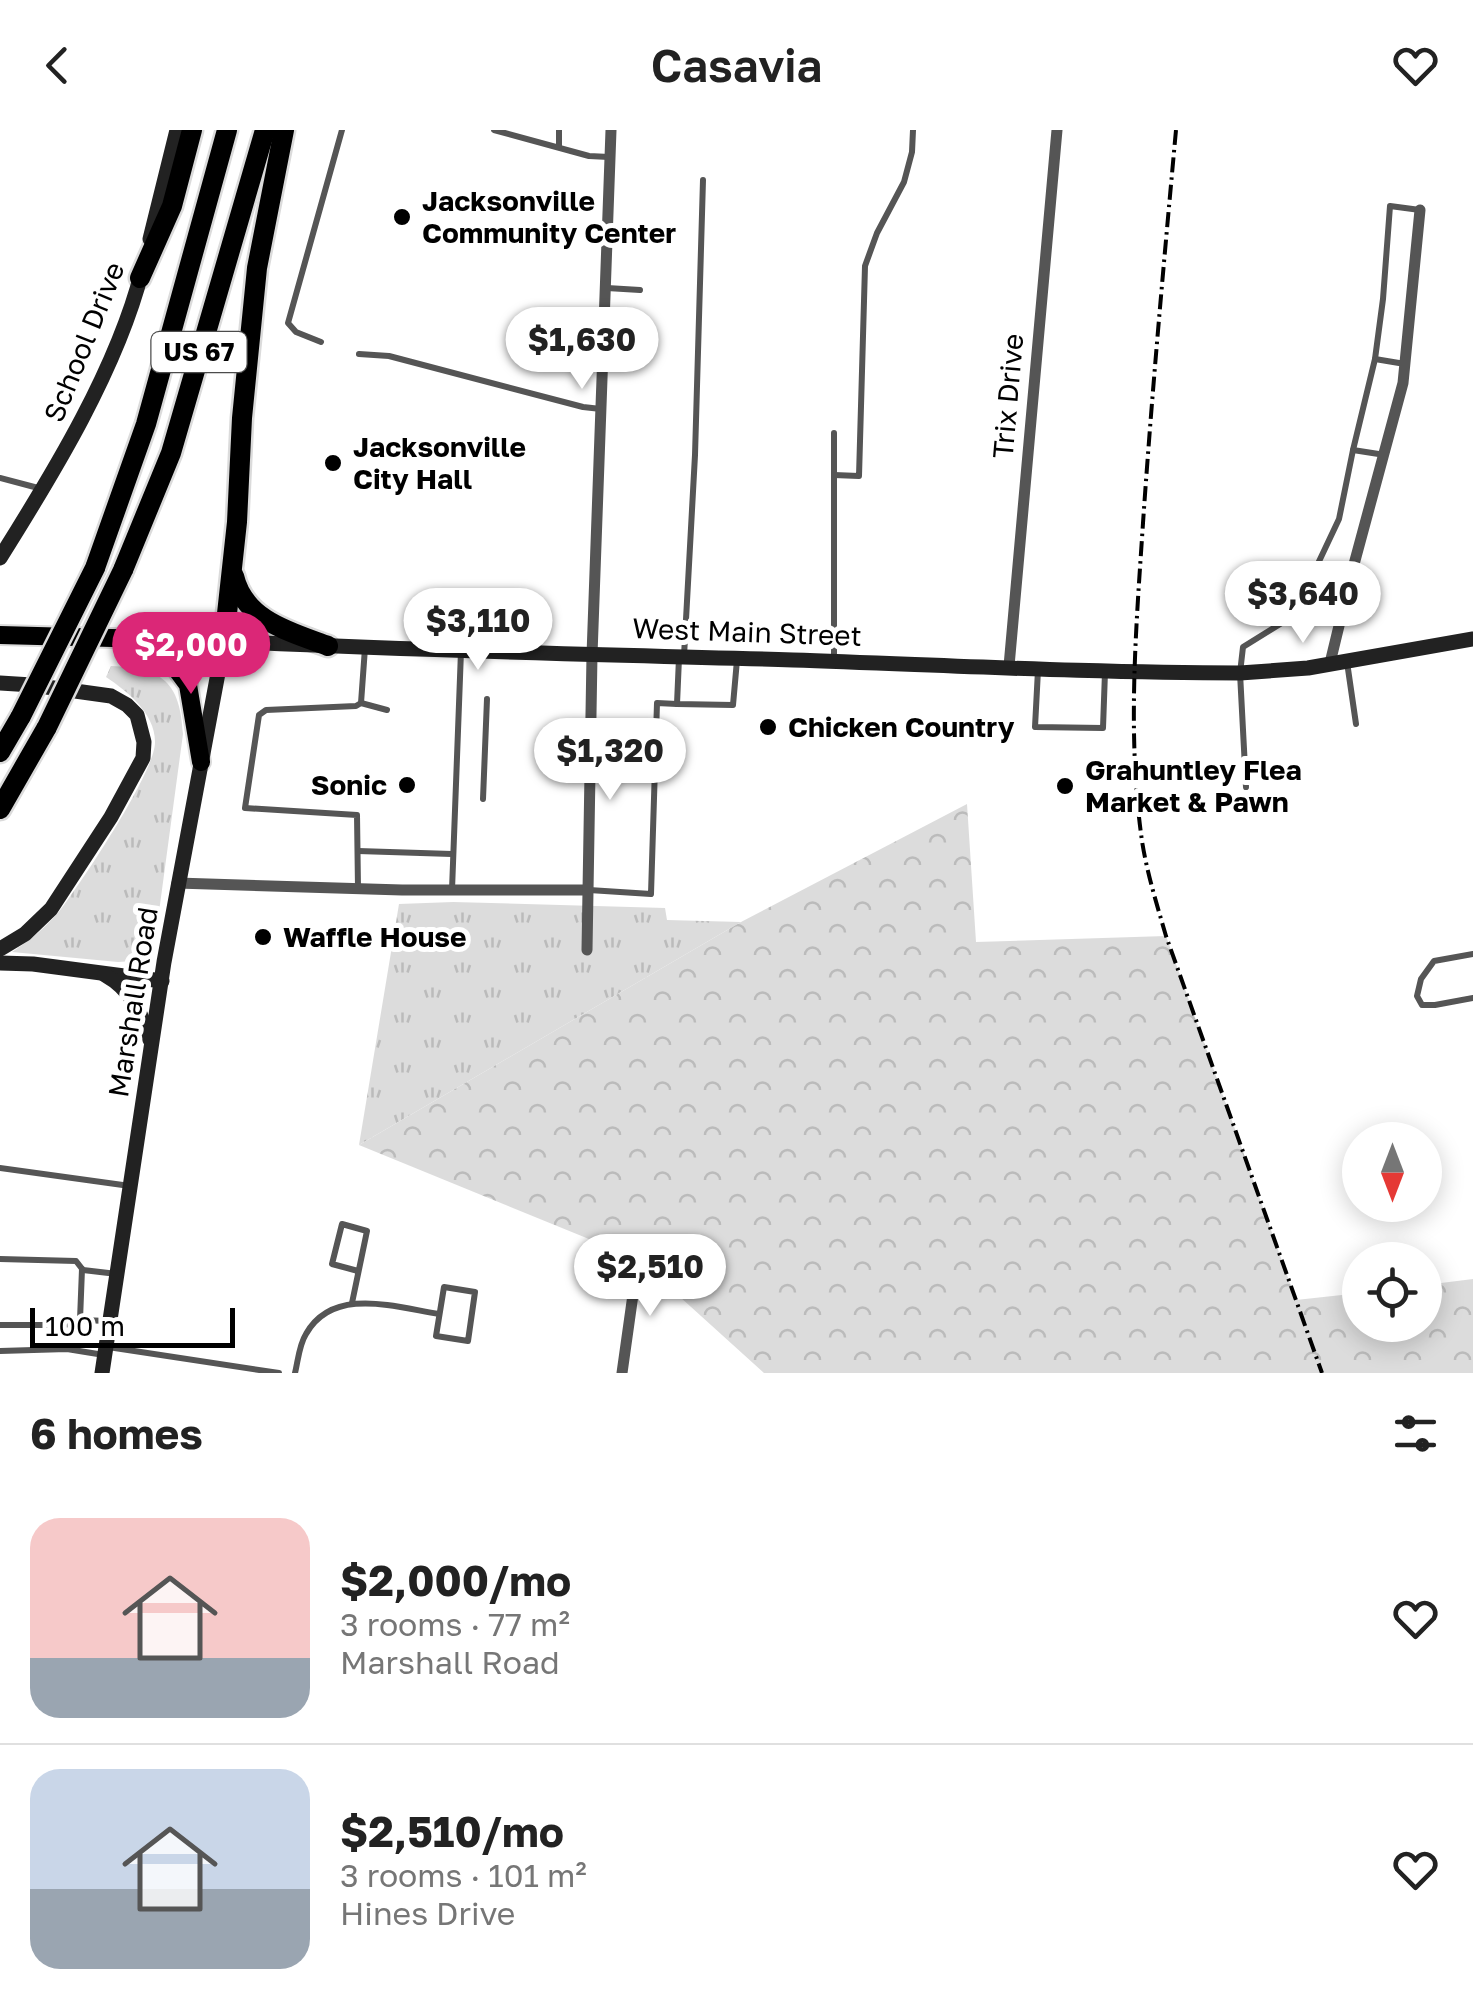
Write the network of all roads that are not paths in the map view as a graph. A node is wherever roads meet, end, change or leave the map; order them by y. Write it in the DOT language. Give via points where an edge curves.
graph roads {
  1 [pos="176,130"];
  2 [pos="192,130"];
  3 [pos="227,130"];
  4 [pos="265,130"];
  5 [pos="284,130"];
  6 [pos="342,130"];
  7 [pos="494,130"];
  8 [pos="559,130"];
  9 [pos="611,130"];
  10 [pos="912,130"];
  11 [pos="1058,130"];
  12 [pos="558,148"];
  13 [pos="610,157"];
  14 [pos="703,180"];
  15 [pos="1420,210"];
  16 [pos="140,278"];
  17 [pos="606,288"];
  18 [pos="640,290"];
  19 [pos="320,342"];
  20 [pos="360,354"];
  21 [pos="1375,359"];
  22 [pos="1406,364"];
  23 [pos="602,409"];
  24 [pos="834,433"];
  25 [pos="1352,450"];
  26 [pos="1384,455"];
  27 [pos="834,475"];
  28 [pos="0,478"];
  29 [pos="42,489"];
  30 [pos="0,558"];
  31 [pos="233,570"];
  32 [pos="0,635"];
  33 [pos="137,637"];
  34 [pos="1473,638"];
  35 [pos="224,641"];
  36 [pos="328,646"];
  37 [pos="365,648"];
  38 [pos="460,649"];
  39 [pos="592,655"];
  40 [pos="681,658"];
  41 [pos="737,658"];
  42 [pos="834,662"];
  43 [pos="1339,662"];
  44 [pos="1009,666"];
  45 [pos="1038,668"];
  46 [pos="1105,670"];
  47 [pos="1240,673"];
  48 [pos="0,683"];
  49 [pos="487,700"];
  50 [pos="361,703"];
  51 [pos="678,704"];
  52 [pos="387,710"];
  53 [pos="1356,724"];
  54 [pos="0,752"];
  55 [pos="201,762"];
  56 [pos="590,768"];
  57 [pos="654,770"];
  58 [pos="1246,786"];
  59 [pos="483,799"];
  60 [pos="0,810"];
  61 [pos="358,850"];
  62 [pos="452,854"];
  63 [pos="177,883"];
  64 [pos="358,888"];
  65 [pos="452,890"];
  66 [pos="588,890"];
  67 [pos="0,949"];
  68 [pos="588,950"];
  69 [pos="1473,954"];
  70 [pos="0,963"];
  71 [pos="102,973"];
  72 [pos="162,981"];
  73 [pos="1473,998"];
  74 [pos="151,1044"];
  75 [pos="0,1168"];
  76 [pos="131,1186"];
  77 [pos="0,1259"];
  78 [pos="638,1259"];
  79 [pos="82,1269"];
  80 [pos="358,1270"];
  81 [pos="118,1274"];
  82 [pos="352,1304"];
  83 [pos="440,1314"];
  84 [pos="80,1320"];
  85 [pos="111,1321"];
  86 [pos="0,1326"];
  87 [pos="0,1350"];
  88 [pos="106,1351"];
  89 [pos="102,1373"];
  90 [pos="279,1373"];
  91 [pos="294,1373"];
  92 [pos="622,1373"];
  1 -- 16 [label="main road, School Drive"];
  2 -- 16 [label="highway" via="172,206"];
  3 -- 54 [label="highway, US 67, bridge" via="146,424 94,568"];
  4 -- 60 [label="highway, US 67, bridge" via="170,453 124,570"];
  5 -- 31 [label="highway" via="257,268"];
  6 -- 19 [label="lane" via="288,323"];
  7 -- 12 [label="lane"];
  8 -- 12 [label="lane"];
  9 -- 13 [label="street"];
  10 -- 27 [label="lane" via="904,182 865,266 859,476"];
  11 -- 44 [label="street, Trix Drive"];
  12 -- 13 [label="lane"];
  13 -- 17 [label="street"];
  14 -- 40 [label="lane"];
  15 -- 21 [label="lane" via="1390,206"];
  15 -- 22 [label="street"];
  16 -- 29 [label="main road, School Drive" via="110,358"];
  17 -- 18 [label="lane"];
  17 -- 23 [label="street"];
  20 -- 23 [label="lane"];
  21 -- 22 [label="lane"];
  21 -- 25 [label="lane"];
  22 -- 26 [label="street"];
  23 -- 39 [label="street"];
  24 -- 27 [label="lane"];
  25 -- 26 [label="lane"];
  25 -- 47 [label="lane" via="1339,519 1314,572 1306,608 1243,647"];
  26 -- 43 [label="street" via="1352,568"];
  27 -- 42 [label="lane"];
  28 -- 29 [label="lane"];
  29 -- 30 [label="main road, School Drive"];
  31 -- 35 [label="highway"];
  31 -- 36 [label="highway" via="251,608 278,628"];
  32 -- 33 [label="main road, West Main Street"];
  33 -- 35 [label="main road, West Main Street"];
  33 -- 55 [label="main road" via="171,662 188,685"];
  34 -- 43 [label="main road, West Main Street"];
  35 -- 36 [label="main road, West Main Street"];
  35 -- 55 [label="main road, Marshall Road"];
  36 -- 37 [label="main road, West Main Street"];
  37 -- 38 [label="main road, West Main Street"];
  37 -- 50 [label="lane"];
  38 -- 39 [label="main road, West Main Street"];
  38 -- 62 [label="lane"];
  39 -- 40 [label="main road, West Main Street"];
  39 -- 56 [label="street"];
  40 -- 41 [label="main road, West Main Street"];
  40 -- 51 [label="lane"];
  41 -- 42 [label="main road, West Main Street"];
  41 -- 51 [label="lane" via="734,705"];
  42 -- 44 [label="main road, West Main Street"];
  43 -- 47 [label="main road, West Main Street"];
  43 -- 53 [label="lane"];
  44 -- 45 [label="main road, West Main Street"];
  45 -- 46 [label="main road, West Main Street"];
  45 -- 46 [label="lane" via="1035,727 1103,728"];
  46 -- 47 [label="main road, West Main Street"];
  47 -- 58 [label="lane"];
  48 -- 67 [label="main road" via="111,696 137,715 144,758 51,909"];
  49 -- 59 [label="lane"];
  50 -- 52 [label="lane"];
  50 -- 61 [label="lane" via="262,712 245,808 354,813"];
  51 -- 57 [label="lane" via="657,703"];
  55 -- 63 [label="main road, Marshall Road"];
  56 -- 57 [label="lane"];
  56 -- 66 [label="street"];
  57 -- 66 [label="lane" via="651,894"];
  61 -- 62 [label="lane"];
  61 -- 64 [label="lane"];
  62 -- 65 [label="lane"];
  63 -- 64 [label="street"];
  63 -- 72 [label="main road, Marshall Road"];
  64 -- 65 [label="street"];
  65 -- 66 [label="street"];
  66 -- 68 [label="street"];
  69 -- 73 [label="lane" via="1434,962 1416,996 1422,1005"];
  70 -- 71 [label="main road"];
  71 -- 72 [label="main road"];
  71 -- 74 [label="main road" via="133,999"];
  72 -- 74 [label="main road, Marshall Road"];
  74 -- 76 [label="main road, Marshall Road"];
  75 -- 76 [label="lane"];
  76 -- 81 [label="main road, Marshall Road"];
  77 -- 79 [label="lane" via="76,1261"];
  78 -- 92 [label="street"];
  79 -- 81 [label="lane"];
  79 -- 84 [label="lane"];
  80 -- 80 [label="lane" via="367,1231 342,1224 332,1264"];
  80 -- 82 [label="lane"];
  81 -- 85 [label="main road, Marshall Road"];
  82 -- 83 [label="lane"];
  82 -- 91 [label="lane" via="317,1319 304,1336"];
  83 -- 83 [label="lane" via="436,1336 468,1340 475,1292 444,1287"];
  84 -- 85 [label="lane"];
  84 -- 86 [label="lane"];
  85 -- 88 [label="main road, Marshall Road"];
  87 -- 88 [label="lane"];
  88 -- 89 [label="main road, Marshall Road"];
  88 -- 90 [label="lane"];
}
